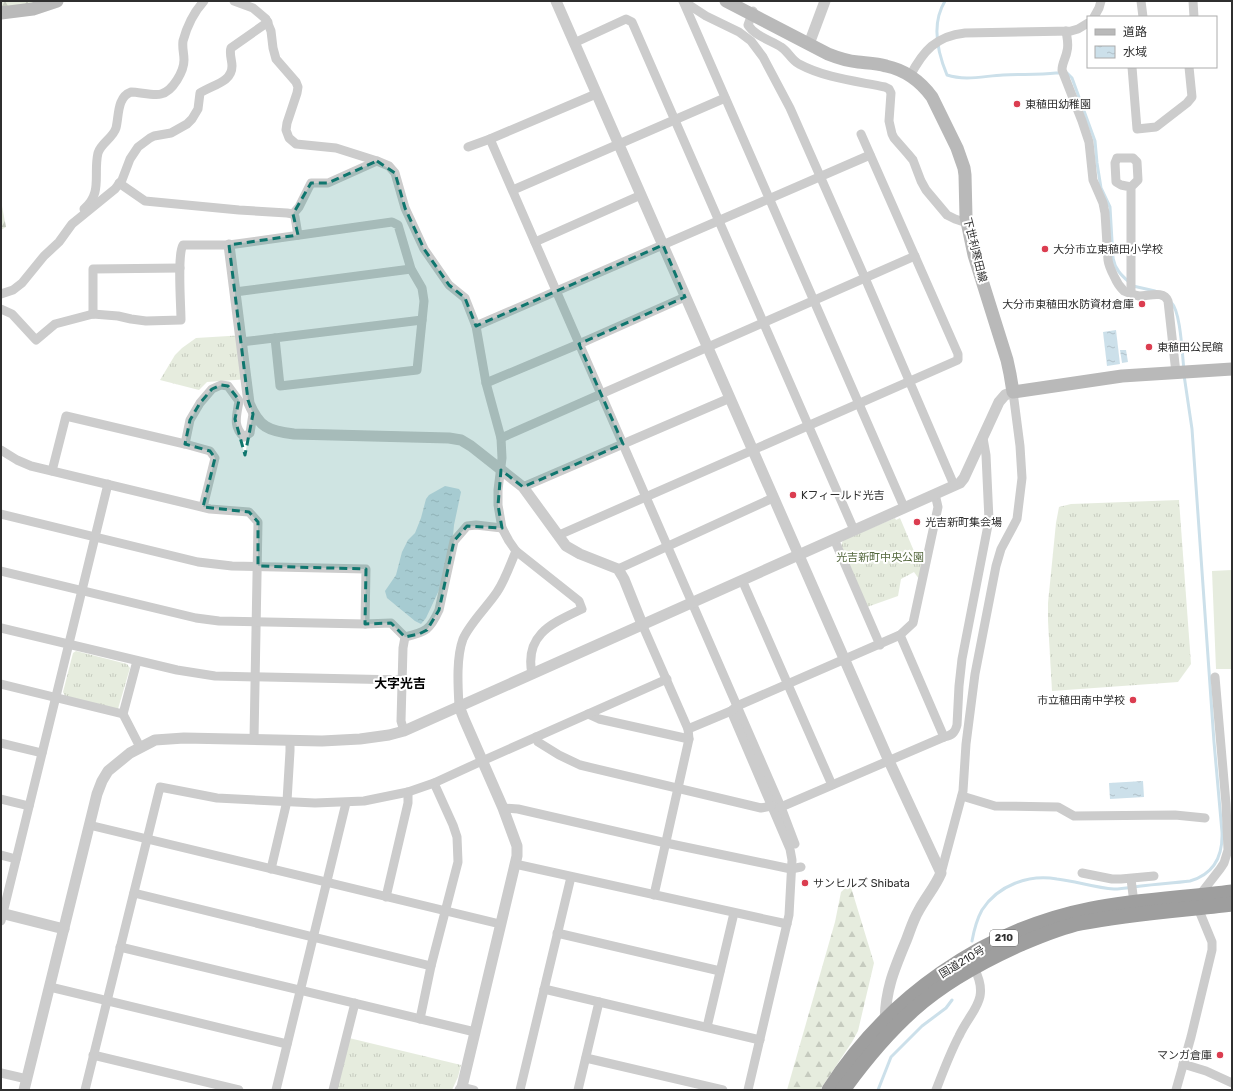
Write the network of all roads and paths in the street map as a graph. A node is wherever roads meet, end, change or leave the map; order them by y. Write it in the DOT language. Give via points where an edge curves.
graph roads {
  1 [pos="57,1"];
  2 [pos="204,1"];
  3 [pos="234,1"];
  4 [pos="556,1"];
  5 [pos="683,1"];
  6 [pos="726,1"];
  7 [pos="824,1"];
  8 [pos="1101,1"];
  9 [pos="1141,1"];
  10 [pos="1193,1"];
  11 [pos="752,12"];
  12 [pos="1,13"];
  13 [pos="1095,16"];
  14 [pos="1143,16"];
  15 [pos="1194,16"];
  16 [pos="268,22"];
  17 [pos="1087,24"];
  18 [pos="1066,31"];
  19 [pos="574,43"];
  20 [pos="809,44"];
  21 [pos="1132,68"];
  22 [pos="1189,68"];
  23 [pos="910,76"];
  24 [pos="596,94"];
  25 [pos="725,98"];
  26 [pos="674,120"];
  27 [pos="861,134"];
  28 [pos="490,139"];
  29 [pos="618,144"];
  30 [pos="468,146"];
  31 [pos="870,155"];
  32 [pos="377,161"];
  33 [pos="820,177"];
  34 [pos="119,183"];
  35 [pos="1131,187"];
  36 [pos="512,190"];
  37 [pos="641,195"];
  38 [pos="769,199"];
  39 [pos="293,214"];
  40 [pos="719,221"];
  41 [pos="967,223"];
  42 [pos="68,228"];
  43 [pos="298,235"];
  44 [pos="535,242"];
  45 [pos="229,245"];
  46 [pos="663,245"];
  47 [pos="915,256"];
  48 [pos="180,268"];
  49 [pos="411,270"];
  50 [pos="865,278"];
  51 [pos="556,291"];
  52 [pos="236,292"];
  53 [pos="1,294"];
  54 [pos="1131,294"];
  55 [pos="685,297"];
  56 [pos="814,300"];
  57 [pos="1,309"];
  58 [pos="93,314"];
  59 [pos="422,320"];
  60 [pos="763,323"];
  61 [pos="476,326"];
  62 [pos="274,338"];
  63 [pos="241,342"];
  64 [pos="579,344"];
  65 [pos="707,347"];
  66 [pos="1232,370"];
  67 [pos="1176,373"];
  68 [pos="910,381"];
  69 [pos="486,383"];
  70 [pos="1013,392"];
  71 [pos="601,394"];
  72 [pos="730,398"];
  73 [pos="859,404"];
  74 [pos="253,414"];
  75 [pos="808,426"];
  76 [pos="501,438"];
  77 [pos="983,438"];
  78 [pos="185,444"];
  79 [pos="623,444"];
  80 [pos="1,450"];
  81 [pos="753,450"];
  82 [pos="501,470"];
  83 [pos="52,471"];
  84 [pos="108,484"];
  85 [pos="954,485"];
  86 [pos="523,487"];
  87 [pos="935,494"];
  88 [pos="646,497"];
  89 [pos="773,498"];
  90 [pos="203,507"];
  91 [pos="904,507"];
  92 [pos="1,514"];
  93 [pos="502,528"];
  94 [pos="854,530"];
  95 [pos="559,535"];
  96 [pos="95,537"];
  97 [pos="834,539"];
  98 [pos="667,546"];
  99 [pos="516,551"];
  100 [pos="798,555"];
  101 [pos="258,566"];
  102 [pos="618,569"];
  103 [pos="1,571"];
  104 [pos="742,580"];
  105 [pos="82,590"];
  106 [pos="692,602"];
  107 [pos="257,622"];
  108 [pos="365,624"];
  109 [pos="642,624"];
  110 [pos="1,628"];
  111 [pos="900,635"];
  112 [pos="405,637"];
  113 [pos="69,644"];
  114 [pos="880,645"];
  115 [pos="844,660"];
  116 [pos="137,661"];
  117 [pos="532,674"];
  118 [pos="256,677"];
  119 [pos="1215,677"];
  120 [pos="667,679"];
  121 [pos="402,680"];
  122 [pos="1,684"];
  123 [pos="788,684"];
  124 [pos="56,698"];
  125 [pos="459,706"];
  126 [pos="734,709"];
  127 [pos="123,714"];
  128 [pos="588,714"];
  129 [pos="688,728"];
  130 [pos="404,731"];
  131 [pos="536,737"];
  132 [pos="944,738"];
  133 [pos="254,739"];
  134 [pos="689,739"];
  135 [pos="290,740"];
  136 [pos="1,743"];
  137 [pos="140,747"];
  138 [pos="42,753"];
  139 [pos="482,760"];
  140 [pos="889,761"];
  141 [pos="434,783"];
  142 [pos="832,785"];
  143 [pos="678,789"];
  144 [pos="408,792"];
  145 [pos="962,796"];
  146 [pos="1,799"];
  147 [pos="1229,799"];
  148 [pos="287,801"];
  149 [pos="346,803"];
  150 [pos="29,806"];
  151 [pos="771,806"];
  152 [pos="781,807"];
  153 [pos="503,808"];
  154 [pos="1205,818"];
  155 [pos="89,825"];
  156 [pos="147,839"];
  157 [pos="666,843"];
  158 [pos="795,844"];
  159 [pos="1,855"];
  160 [pos="16,859"];
  161 [pos="514,864"];
  162 [pos="801,867"];
  163 [pos="271,869"];
  164 [pos="791,869"];
  165 [pos="941,873"];
  166 [pos="1082,873"];
  167 [pos="571,876"];
  168 [pos="1154,876"];
  169 [pos="326,882"];
  170 [pos="1132,890"];
  171 [pos="1232,892"];
  172 [pos="134,893"];
  173 [pos="654,895"];
  174 [pos="386,897"];
  175 [pos="1198,902"];
  176 [pos="1232,904"];
  177 [pos="446,911"];
  178 [pos="734,913"];
  179 [pos="2,916"];
  180 [pos="500,924"];
  181 [pos="787,924"];
  182 [pos="64,929"];
  183 [pos="557,933"];
  184 [pos="313,937"];
  185 [pos="120,947"];
  186 [pos="431,966"];
  187 [pos="974,968"];
  188 [pos="720,971"];
  189 [pos="50,987"];
  190 [pos="544,989"];
  191 [pos="300,990"];
  192 [pos="107,1000"];
  193 [pos="599,1002"];
  194 [pos="355,1003"];
  195 [pos="420,1019"];
  196 [pos="885,1021"];
  197 [pos="707,1027"];
  198 [pos="475,1032"];
  199 [pos="885,1037"];
  200 [pos="760,1040"];
  201 [pos="287,1044"];
  202 [pos="93,1055"];
  203 [pos="586,1058"];
  204 [pos="1183,1064"];
  205 [pos="1,1073"];
  206 [pos="27,1079"];
  207 [pos="1232,1083"];
  208 [pos="461,1089"];
  209 [pos="24,1090"];
  210 [pos="85,1090"];
  211 [pos="239,1090"];
  212 [pos="276,1090"];
  213 [pos="334,1090"];
  214 [pos="474,1090"];
  215 [pos="520,1090"];
  216 [pos="578,1090"];
  217 [pos="723,1090"];
  218 [pos="748,1090"];
  219 [pos="829,1090"];
  220 [pos="843,1090"];
  221 [pos="936,1090"];
  222 [pos="1176,1090"];
  1 -- 12 [label="main road" via="33,9"];
  2 -- 42 [label="street" via="193,15 185,35 183,66 171,87 160,94 131,92 122,100 115,129 98,153 95,197 70,220"];
  3 -- 16 [label="street" via="253,8"];
  4 -- 19 [label="street"];
  5 -- 25 [label="street"];
  5 -- 33 [label="street" via="739,32 754,45 790,108"];
  6 -- 11 [label="main road, 下世利寒田線"];
  7 -- 20 [label="street"];
  8 -- 13 [label="street"];
  9 -- 14 [label="street"];
  10 -- 15 [label="street"];
  11 -- 20 [label="main road, 下世利寒田線"];
  11 -- 41 [label="street" via="748,25 752,30 782,47 798,64 821,73 889,89 892,95 889,121 894,138 915,164 923,185 944,212 951,218"];
  16 -- 32 [label="street" via="276,59 295,79 298,87 288,118 286,130 289,138 296,144 336,148"];
  16 -- 34 [label="street" via="232,48 231,71 226,79 200,93 198,109 187,124 171,133 154,136 138,147"];
  17 -- 18 [label="street" via="1078,29"];
  18 -- 23 [label="street" via="950,35 927,51"];
  18 -- 54 [label="street" via="1068,46 1062,70 1089,142 1093,180 1105,213 1108,264 1119,286"];
  19 -- 24 [label="street"];
  19 -- 26 [label="street" via="626,19 632,22"];
  20 -- 23 [label="main road, 下世利寒田線" via="838,58 886,66"];
  21 -- 22 [label="street" via="1137,128 1156,127 1188,103 1192,97"];
  23 -- 41 [label="main road, 下世利寒田線" via="932,97 962,160 966,175"];
  24 -- 28 [label="street"];
  24 -- 29 [label="street"];
  25 -- 26 [label="street"];
  25 -- 38 [label="street"];
  26 -- 29 [label="street"];
  26 -- 40 [label="street"];
  27 -- 31 [label="street"];
  28 -- 30 [label="street"];
  28 -- 36 [label="street"];
  29 -- 36 [label="street"];
  29 -- 37 [label="street"];
  31 -- 33 [label="street"];
  31 -- 47 [label="street"];
  32 -- 39 [label="street" via="328,183 311,183"];
  32 -- 61 [label="street" via="389,166 395,174 405,208 424,249 449,285 465,298"];
  33 -- 38 [label="street"];
  33 -- 50 [label="street"];
  34 -- 39 [label="street" via="145,202"];
  34 -- 42 [label="street" via="109,195"];
  35 -- 54 [label="street"];
  36 -- 44 [label="street"];
  37 -- 44 [label="street"];
  37 -- 46 [label="street"];
  38 -- 40 [label="street"];
  38 -- 56 [label="street"];
  39 -- 43 [label="street"];
  40 -- 46 [label="street"];
  40 -- 60 [label="street"];
  41 -- 70 [label="main road, 下世利寒田線"];
  42 -- 53 [label="street" via="26,279 13,290"];
  43 -- 45 [label="street"];
  43 -- 49 [label="street" via="392,222 398,226"];
  44 -- 51 [label="street"];
  45 -- 48 [label="street" via="184,246 181,248"];
  45 -- 52 [label="street"];
  46 -- 51 [label="street"];
  46 -- 55 [label="street"];
  47 -- 50 [label="street"];
  47 -- 68 [label="street" via="958,354 958,360"];
  48 -- 58 [label="street" via="93,268"];
  48 -- 58 [label="street" via="181,320 146,321"];
  49 -- 52 [label="street"];
  49 -- 59 [label="street" via="422,288"];
  50 -- 56 [label="street"];
  50 -- 68 [label="street"];
  51 -- 61 [label="street"];
  51 -- 64 [label="street"];
  52 -- 63 [label="street"];
  54 -- 67 [label="street" via="1164,295 1167,298"];
  55 -- 64 [label="street"];
  55 -- 65 [label="street"];
  56 -- 60 [label="street"];
  56 -- 73 [label="street"];
  57 -- 58 [label="street" via="12,314 36,340 55,324"];
  59 -- 62 [label="street"];
  59 -- 62 [label="street" via="417,370 280,386"];
  60 -- 65 [label="street"];
  60 -- 75 [label="street"];
  61 -- 69 [label="street"];
  62 -- 63 [label="street"];
  63 -- 74 [label="street" via="247,392"];
  64 -- 69 [label="street"];
  64 -- 71 [label="street"];
  65 -- 71 [label="street"];
  65 -- 72 [label="street"];
  66 -- 67 [label="main road"];
  67 -- 70 [label="main road" via="1122,376"];
  68 -- 73 [label="street"];
  68 -- 85 [label="street"];
  69 -- 76 [label="street"];
  70 -- 77 [label="street" via="1005,395 999,402"];
  70 -- 145 [label="street" via="1023,472 1019,510 998,557 982,633 968,727"];
  71 -- 76 [label="street"];
  71 -- 79 [label="street"];
  72 -- 79 [label="street"];
  72 -- 81 [label="street"];
  73 -- 75 [label="street"];
  73 -- 91 [label="street"];
  74 -- 78 [label="street" via="250,433 244,437 239,433 235,419 239,401 228,386 221,385 212,389 200,403 190,420"];
  74 -- 82 [label="street" via="267,428 294,434 461,440"];
  75 -- 81 [label="street"];
  75 -- 94 [label="street"];
  76 -- 82 [label="street"];
  77 -- 85 [label="street" via="964,478"];
  77 -- 132 [label="street" via="989,520 962,660 957,725 951,736"];
  78 -- 83 [label="street" via="66,416"];
  78 -- 90 [label="street" via="210,451 215,458"];
  79 -- 86 [label="street"];
  79 -- 88 [label="street"];
  80 -- 83 [label="street" via="17,460"];
  81 -- 88 [label="street"];
  81 -- 89 [label="street"];
  82 -- 86 [label="street"];
  82 -- 93 [label="street" via="498,505"];
  83 -- 84 [label="street"];
  84 -- 90 [label="street"];
  84 -- 96 [label="street"];
  85 -- 87 [label="street"];
  86 -- 95 [label="street"];
  87 -- 91 [label="street"];
  87 -- 111 [label="street" via="938,507 913,623"];
  88 -- 95 [label="street"];
  88 -- 98 [label="street"];
  89 -- 98 [label="street"];
  89 -- 100 [label="street"];
  90 -- 101 [label="street" via="249,512 258,522"];
  91 -- 94 [label="street"];
  92 -- 96 [label="street"];
  93 -- 99 [label="street"];
  93 -- 112 [label="street" via="467,526 454,541 439,610 434,621 427,630"];
  94 -- 97 [label="street"];
  95 -- 102 [label="street" via="566,546"];
  96 -- 101 [label="street" via="198,562"];
  96 -- 105 [label="street"];
  97 -- 100 [label="street"];
  97 -- 114 [label="street"];
  98 -- 102 [label="street"];
  98 -- 106 [label="street"];
  99 -- 117 [label="street" via="579,601 582,609 545,629 535,641 531,653"];
  99 -- 125 [label="street" via="498,591 463,639 458,683"];
  100 -- 104 [label="street"];
  100 -- 115 [label="street"];
  101 -- 107 [label="street"];
  101 -- 108 [label="street" via="366,569"];
  102 -- 109 [label="street"];
  103 -- 105 [label="street"];
  104 -- 106 [label="street"];
  104 -- 123 [label="street"];
  105 -- 107 [label="street" via="196,618"];
  105 -- 113 [label="street"];
  106 -- 109 [label="street"];
  106 -- 126 [label="street"];
  107 -- 108 [label="street"];
  107 -- 118 [label="street"];
  108 -- 112 [label="street" via="391,624"];
  109 -- 117 [label="street"];
  109 -- 120 [label="street"];
  110 -- 113 [label="street"];
  111 -- 114 [label="street"];
  111 -- 132 [label="street"];
  112 -- 121 [label="street"];
  113 -- 116 [label="street"];
  113 -- 124 [label="street"];
  114 -- 115 [label="street"];
  115 -- 123 [label="street"];
  115 -- 140 [label="street"];
  116 -- 118 [label="street" via="197,674"];
  116 -- 127 [label="street"];
  117 -- 125 [label="street"];
  118 -- 121 [label="street"];
  118 -- 133 [label="street"];
  119 -- 147 [label="street"];
  120 -- 128 [label="street"];
  120 -- 129 [label="street"];
  121 -- 130 [label="street" via="401,720"];
  122 -- 124 [label="street"];
  123 -- 126 [label="street"];
  123 -- 142 [label="street"];
  124 -- 127 [label="street"];
  124 -- 138 [label="street"];
  125 -- 130 [label="street"];
  125 -- 139 [label="street"];
  126 -- 129 [label="street"];
  126 -- 151 [label="street"];
  126 -- 152 [label="street"];
  127 -- 137 [label="street"];
  128 -- 131 [label="street"];
  128 -- 134 [label="street" via="599,719"];
  129 -- 134 [label="street"];
  130 -- 135 [label="street" via="360,739"];
  131 -- 139 [label="street"];
  131 -- 143 [label="street" via="538,742 580,765"];
  132 -- 140 [label="street"];
  133 -- 135 [label="street"];
  133 -- 137 [label="street" via="155,740"];
  134 -- 143 [label="street"];
  135 -- 148 [label="street"];
  136 -- 138 [label="street"];
  137 -- 155 [label="street" via="108,771 97,794"];
  138 -- 150 [label="street"];
  139 -- 141 [label="street"];
  139 -- 153 [label="street"];
  140 -- 142 [label="street"];
  140 -- 165 [label="street"];
  141 -- 144 [label="street"];
  141 -- 177 [label="street" via="457,837 458,862"];
  142 -- 152 [label="street"];
  143 -- 151 [label="street" via="761,808"];
  143 -- 157 [label="street"];
  144 -- 149 [label="street"];
  144 -- 174 [label="street" via="408,803"];
  145 -- 154 [label="street" via="995,806 1058,807 1074,816 1175,815"];
  145 -- 165 [label="street"];
  146 -- 150 [label="street"];
  147 -- 175 [label="street" via="1228,843 1224,863"];
  148 -- 149 [label="street"];
  148 -- 156 [label="street" via="217,798 160,787"];
  148 -- 163 [label="street"];
  149 -- 169 [label="street"];
  150 -- 160 [label="street"];
  151 -- 164 [label="street" via="790,849"];
  152 -- 158 [label="street"];
  153 -- 157 [label="street" via="518,809"];
  153 -- 161 [label="street" via="517,846"];
  155 -- 156 [label="street"];
  155 -- 182 [label="street"];
  156 -- 163 [label="street"];
  156 -- 172 [label="street"];
  157 -- 164 [label="street"];
  157 -- 173 [label="street"];
  159 -- 160 [label="street"];
  160 -- 179 [label="street"];
  161 -- 167 [label="street"];
  161 -- 180 [label="street"];
  162 -- 164 [label="street"];
  163 -- 169 [label="street"];
  164 -- 181 [label="street"];
  165 -- 196 [label="street" via="918,912 895,966 887,993"];
  166 -- 170 [label="street" via="1112,879"];
  167 -- 173 [label="street"];
  167 -- 183 [label="street"];
  168 -- 170 [label="street"];
  169 -- 174 [label="street"];
  169 -- 184 [label="street"];
  170 -- 175 [label="highway, 国道210号 / 210"];
  170 -- 196 [label="highway, 国道210号 / 210" via="1090,910 1025,929 966,958 937,977"];
  171 -- 175 [label="highway, 国道210号 / 210"];
  172 -- 184 [label="street"];
  172 -- 185 [label="street"];
  173 -- 178 [label="street"];
  174 -- 177 [label="street"];
  175 -- 176 [label="highway, 国道210号 / 210"];
  175 -- 187 [label="highway, 国道210号 / 210" via="1080,923 1037,937"];
  175 -- 204 [label="street" via="1212,946"];
  177 -- 180 [label="street"];
  177 -- 186 [label="street"];
  178 -- 181 [label="street"];
  178 -- 188 [label="street"];
  179 -- 182 [label="street"];
  180 -- 198 [label="street"];
  181 -- 200 [label="street"];
  182 -- 189 [label="street"];
  183 -- 188 [label="street"];
  183 -- 190 [label="street"];
  184 -- 186 [label="street"];
  184 -- 191 [label="street"];
  185 -- 191 [label="street"];
  185 -- 192 [label="street"];
  186 -- 195 [label="street"];
  187 -- 199 [label="highway, 国道210号 / 210" via="931,996"];
  187 -- 221 [label="street" via="980,987 977,1006 958,1036"];
  188 -- 197 [label="street"];
  189 -- 192 [label="street"];
  189 -- 206 [label="street"];
  190 -- 193 [label="street"];
  190 -- 215 [label="street"];
  191 -- 194 [label="street"];
  191 -- 201 [label="street"];
  192 -- 201 [label="street"];
  192 -- 202 [label="street"];
  193 -- 197 [label="street"];
  193 -- 203 [label="street"];
  194 -- 195 [label="street"];
  194 -- 213 [label="street"];
  195 -- 198 [label="street"];
  196 -- 199 [label="street"];
  196 -- 219 [label="highway, 国道210号 / 210" via="855,1054"];
  197 -- 200 [label="street"];
  198 -- 208 [label="street"];
  199 -- 220 [label="highway, 国道210号 / 210"];
  200 -- 218 [label="street"];
  201 -- 212 [label="street"];
  202 -- 210 [label="street"];
  202 -- 211 [label="street"];
  203 -- 216 [label="street"];
  203 -- 217 [label="street"];
  204 -- 207 [label="street"];
  204 -- 222 [label="street"];
  205 -- 206 [label="street"];
  206 -- 209 [label="street"];
  208 -- 214 [label="street"];
}
